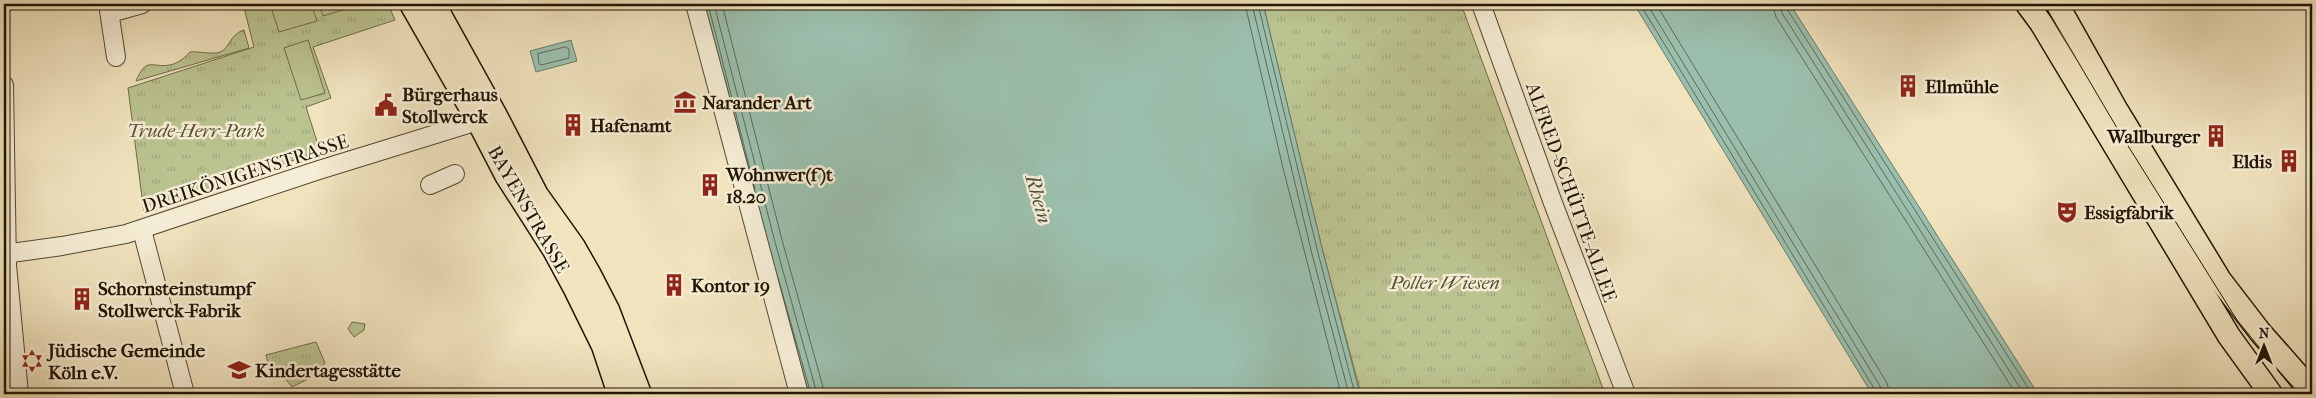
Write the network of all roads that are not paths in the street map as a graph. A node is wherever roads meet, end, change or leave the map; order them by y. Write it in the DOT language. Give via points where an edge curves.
graph roads {
  1 [pos="142,4"];
  2 [pos="411,4"];
  3 [pos="434,4"];
  4 [pos="695,4"];
  5 [pos="1481,4"];
  6 [pos="2063,6"];
  7 [pos="109,8"];
  8 [pos="2035,10"];
  9 [pos="116,57"];
  10 [pos="4,85"];
  11 [pos="486,117"];
  12 [pos="455,174"];
  13 [pos="430,185"];
  14 [pos="142,230"];
  15 [pos="6,254"];
  16 [pos="9,347"];
  17 [pos="792,385"];
  18 [pos="2312,391"];
  19 [pos="19,394"];
  20 [pos="185,394"];
  21 [pos="619,394"];
  22 [pos="640,394"];
  23 [pos="1626,394"];
  24 [pos="2271,394"];
  1 -- 7 [label="street"];
  2 -- 11 [label="main road, BAYENSTRASSE"];
  3 -- 11 [label="main road, BAYENSTRASSE"];
  4 -- 17 [label="street"];
  5 -- 23 [label="street, ALFRED-SCHÜTTE-ALLEE"];
  6 -- 8 [label="street"];
  6 -- 18 [label="main road" via="2116,109 2220,280"];
  7 -- 9 [label="street"];
  8 -- 24 [label="main road" via="2229,336"];
  10 -- 15 [label="street"];
  11 -- 14 [label="street, DREIKÖNIGENSTRASSE"];
  11 -- 21 [label="main road, BAYENSTRASSE" via="506,175 554,250 592,320"];
  11 -- 22 [label="main road, BAYENSTRASSE" via="590,275 608,310"];
  12 -- 13 [label="street"];
  14 -- 15 [label="street, DREIKÖNIGENSTRASSE"];
  14 -- 20 [label="street"];
  15 -- 16 [label="street"];
  16 -- 19 [label="street"];
}
